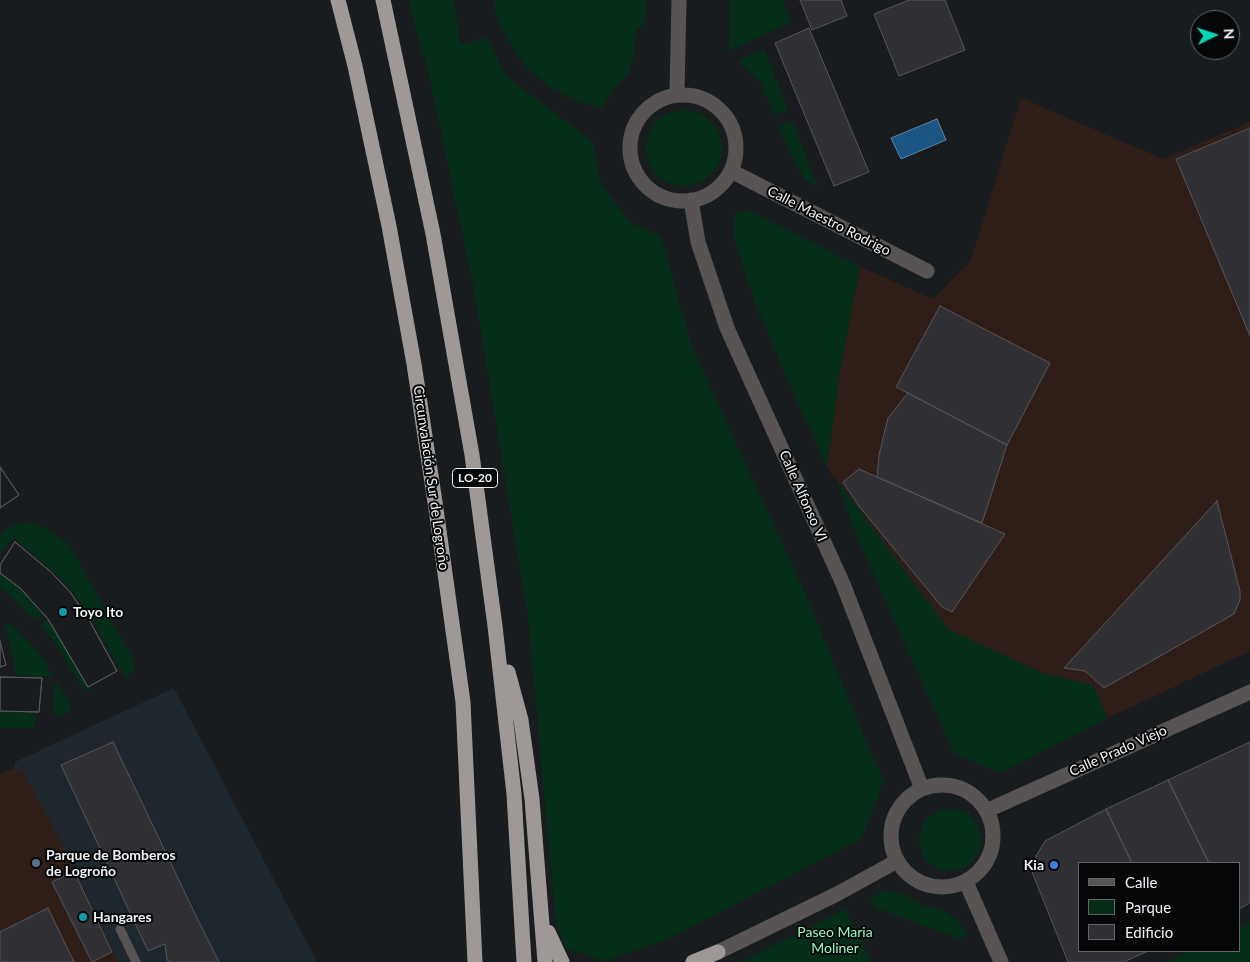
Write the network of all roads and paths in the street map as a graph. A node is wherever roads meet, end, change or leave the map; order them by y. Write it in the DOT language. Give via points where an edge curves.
graph roads {
  1 [pos="338,0"];
  2 [pos="383,0"];
  3 [pos="679,0"];
  4 [pos="677,94"];
  5 [pos="731,171"];
  6 [pos="691,200"];
  7 [pos="927,271"];
  8 [pos="495,626"];
  9 [pos="1250,692"];
  10 [pos="922,789"];
  11 [pos="986,811"];
  12 [pos="897,861"];
  13 [pos="966,882"];
  14 [pos="543,921"];
  15 [pos="120,929"];
  16 [pos="718,952"];
  17 [pos="474,958"];
  18 [pos="136,962"];
  19 [pos="524,962"];
  20 [pos="545,962"];
  21 [pos="562,962"];
  22 [pos="693,962"];
  23 [pos="700,962"];
  24 [pos="1001,962"];
  1 -- 17 [label="highway, Circunvalación Sur de Logroño / LO-20" via="389,226 435,502 463,702"];
  2 -- 8 [label="highway, LO-20" via="434,234 472,455"];
  3 -- 4 [label="street"];
  4 -- 5 [label="street" via="708,100 731,124 736,139 736,155"];
  4 -- 6 [label="street" via="647,108 631,138 631,154 635,171 658,195 674,200"];
  5 -- 6 [label="street" via="715,190"];
  5 -- 7 [label="street, Calle Maestro Rodrigo"];
  6 -- 10 [label="street, Calle Alfonso VI" via="698,242 727,328 843,584"];
  8 -- 14 [label="highway" via="521,720"];
  8 -- 19 [label="highway, LO-20" via="514,794"];
  9 -- 11 [label="street, Calle Prado Viejo"];
  10 -- 11 [label="street" via="944,786 965,791"];
  10 -- 12 [label="street" via="897,811 891,828 891,845"];
  11 -- 13 [label="street" via="992,826 988,858 979,872"];
  12 -- 13 [label="street" via="920,883 951,887"];
  12 -- 16 [label="street" via="838,894"];
  13 -- 24 [label="street"];
  14 -- 20 [label="highway"];
  14 -- 21 [label="highway"];
  15 -- 18 [label="lane"];
  16 -- 22 [label="highway"];
  16 -- 23 [label="highway"];
}
